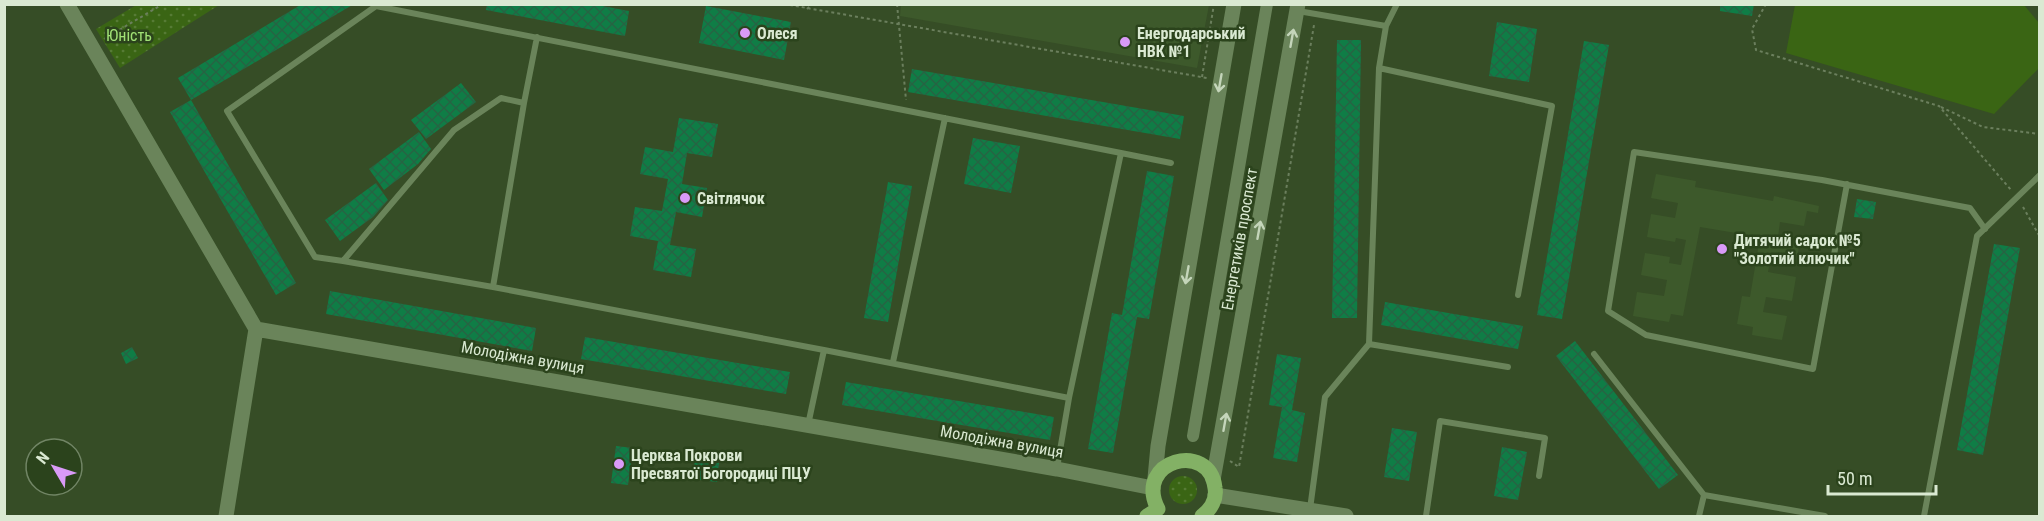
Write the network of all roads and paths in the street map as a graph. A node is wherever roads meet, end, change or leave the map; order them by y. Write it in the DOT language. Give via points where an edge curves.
graph roads {
  1 [pos="67,4"];
  2 [pos="163,4"];
  3 [pos="784,4"];
  4 [pos="812,4"];
  5 [pos="897,4"];
  6 [pos="1214,4"];
  7 [pos="1234,4"];
  8 [pos="1267,4"];
  9 [pos="1397,4"];
  10 [pos="1766,4"];
  11 [pos="790,5"];
  12 [pos="1298,8"];
  13 [pos="807,9"];
  14 [pos="1316,14"];
  15 [pos="899,24"];
  16 [pos="1386,26"];
  17 [pos="537,37"];
  18 [pos="92,46"];
  19 [pos="1379,68"];
  20 [pos="1202,77"];
  21 [pos="1221,80"];
  22 [pos="524,103"];
  23 [pos="1938,106"];
  24 [pos="907,111"];
  25 [pos="945,118"];
  26 [pos="2040,134"];
  27 [pos="1120,153"];
  28 [pos="1171,163"];
  29 [pos="2040,175"];
  30 [pos="1847,184"];
  31 [pos="2018,196"];
  32 [pos="1985,228"];
  33 [pos="2040,237"];
  34 [pos="343,261"];
  35 [pos="493,287"];
  36 [pos="1518,296"];
  37 [pos="256,329"];
  38 [pos="1369,344"];
  39 [pos="824,350"];
  40 [pos="1594,354"];
  41 [pos="892,362"];
  42 [pos="1508,367"];
  43 [pos="1069,398"];
  44 [pos="808,425"];
  45 [pos="1193,436"];
  46 [pos="1239,467"];
  47 [pos="1057,469"];
  48 [pos="1539,476"];
  49 [pos="1154,483"];
  50 [pos="1214,487"];
  51 [pos="1704,495"];
  52 [pos="1310,510"];
  53 [pos="1157,514"];
  54 [pos="226,516"];
  55 [pos="1202,516"];
  56 [pos="1346,516"];
  57 [pos="1426,516"];
  58 [pos="1699,516"];
  59 [pos="1825,516"];
  60 [pos="1924,516"];
  1 -- 18 [label="street"];
  2 -- 18 [label="path"];
  3 -- 11 [label="path"];
  4 -- 13 [label="path"];
  5 -- 15 [label="path"];
  6 -- 20 [label="path"];
  7 -- 21 [label="street"];
  8 -- 45 [label="street"];
  9 -- 16 [label="lane"];
  10 -- 23 [label="path" via="1752,29 1756,50"];
  11 -- 13 [label="path"];
  12 -- 14 [label="lane"];
  50 -- 12 [label="street, Енергетиків проспект, one-way"];
  13 -- 15 [label="path"];
  14 -- 16 [label="lane"];
  14 -- 46 [label="path"];
  15 -- 20 [label="path"];
  15 -- 24 [label="path"];
  16 -- 19 [label="lane"];
  17 -- 22 [label="lane"];
  17 -- 24 [label="lane"];
  17 -- 34 [label="lane" via="376,6 226,111 315,257"];
  18 -- 37 [label="street"];
  19 -- 36 [label="lane" via="1552,106"];
  19 -- 38 [label="lane"];
  20 -- 21 [label="path"];
  21 -- 49 [label="street, one-way"];
  22 -- 34 [label="lane" via="501,98 454,130"];
  22 -- 35 [label="lane"];
  23 -- 26 [label="path" via="1983,127"];
  23 -- 31 [label="path"];
  24 -- 25 [label="lane"];
  25 -- 27 [label="lane"];
  25 -- 41 [label="lane"];
  27 -- 28 [label="lane"];
  27 -- 43 [label="lane"];
  29 -- 31 [label="lane"];
  30 -- 30 [label="lane" via="1634,152 1608,311 1647,335 1813,369"];
  30 -- 32 [label="lane" via="1970,208"];
  31 -- 32 [label="lane"];
  31 -- 33 [label="path"];
  32 -- 60 [label="lane" via="1977,236"];
  34 -- 35 [label="lane"];
  35 -- 39 [label="lane"];
  37 -- 44 [label="street, Молодіжна вулиця"];
  37 -- 54 [label="street"];
  38 -- 42 [label="lane"];
  38 -- 52 [label="lane" via="1325,397"];
  39 -- 41 [label="lane"];
  39 -- 44 [label="lane"];
  40 -- 51 [label="lane"];
  41 -- 43 [label="lane"];
  43 -- 47 [label="lane"];
  44 -- 47 [label="street, Молодіжна вулиця"];
  47 -- 49 [label="street, Молодіжна вулиця"];
  48 -- 57 [label="lane" via="1545,438 1440,422"];
  49 -- 50 [label="main road" via="1161,469 1180,460 1200,464"];
  49 -- 53 [label="main road"];
  50 -- 52 [label="street"];
  50 -- 55 [label="main road" via="1213,504"];
  51 -- 58 [label="lane"];
  51 -- 59 [label="lane"];
  52 -- 56 [label="street"];
}
